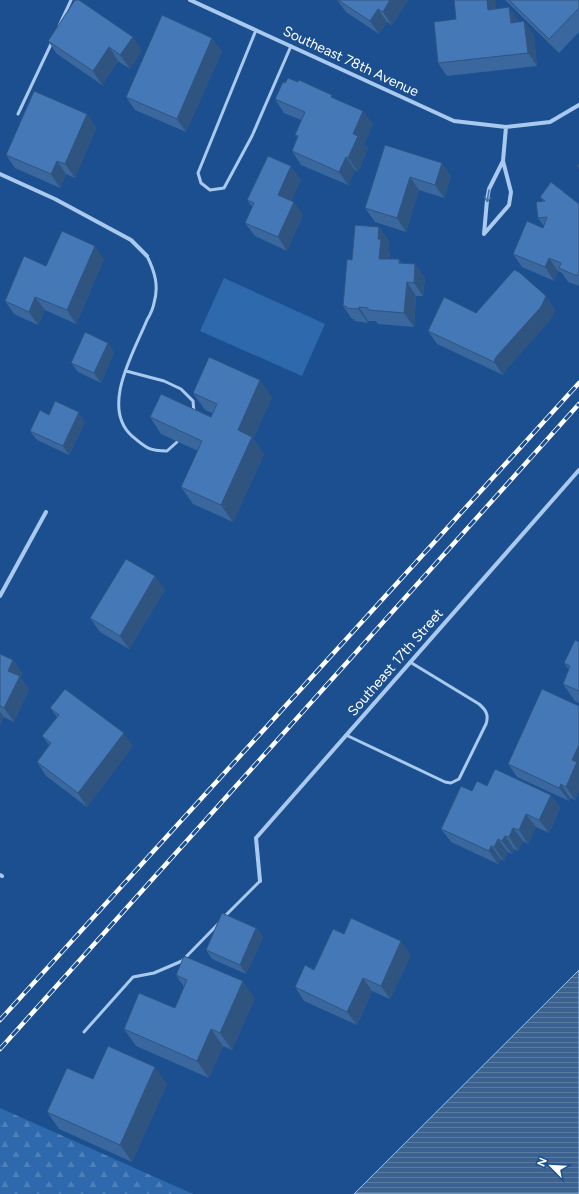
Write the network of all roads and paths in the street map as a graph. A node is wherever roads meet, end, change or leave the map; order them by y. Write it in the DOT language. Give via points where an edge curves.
graph roads {
  1 [pos="71,0"];
  2 [pos="190,0"];
  3 [pos="58,28"];
  4 [pos="256,30"];
  5 [pos="54,36"];
  6 [pos="291,46"];
  7 [pos="579,105"];
  8 [pos="18,114"];
  9 [pos="506,127"];
  10 [pos="503,161"];
  11 [pos="0,174"];
  12 [pos="147,256"];
  13 [pos="126,371"];
  14 [pos="191,418"];
  15 [pos="177,442"];
  16 [pos="579,470"];
  17 [pos="46,512"];
  18 [pos="0,596"];
  19 [pos="410,662"];
  20 [pos="346,735"];
  21 [pos="260,880"];
  22 [pos="84,1032"];
  1 -- 3 [label="lane"];
  2 -- 4 [label="street, Southeast 78th Avenue"];
  4 -- 6 [label="street, Southeast 78th Avenue"];
  4 -- 6 [label="lane" via="198,173 201,183 210,190 224,188 252,136"];
  5 -- 8 [label="lane"];
  6 -- 9 [label="street, Southeast 78th Avenue" via="454,121"];
  7 -- 9 [label="street, Southeast 78th Avenue" via="550,122"];
  9 -- 10 [label="street"];
  10 -- 10 [label="street, one-way" via="489,189 484,234 508,206 511,192"];
  11 -- 12 [label="street" via="55,199 131,240"];
  12 -- 13 [label="lane" via="154,270 157,286 154,304"];
  13 -- 14 [label="lane" via="164,380 181,389 194,401 195,410"];
  13 -- 15 [label="lane" via="118,405 120,419 130,434 154,451 167,451"];
  16 -- 19 [label="street, Southeast 17th Street"];
  17 -- 18 [label="street"];
  19 -- 20 [label="street, Southeast 17th Street"];
  19 -- 20 [label="lane" via="485,709 488,717 486,724 459,779 451,783 445,782"];
  20 -- 21 [label="street, Southeast 17th Street" via="256,838"];
  21 -- 22 [label="lane" via="182,961 154,973 133,976"];
}
